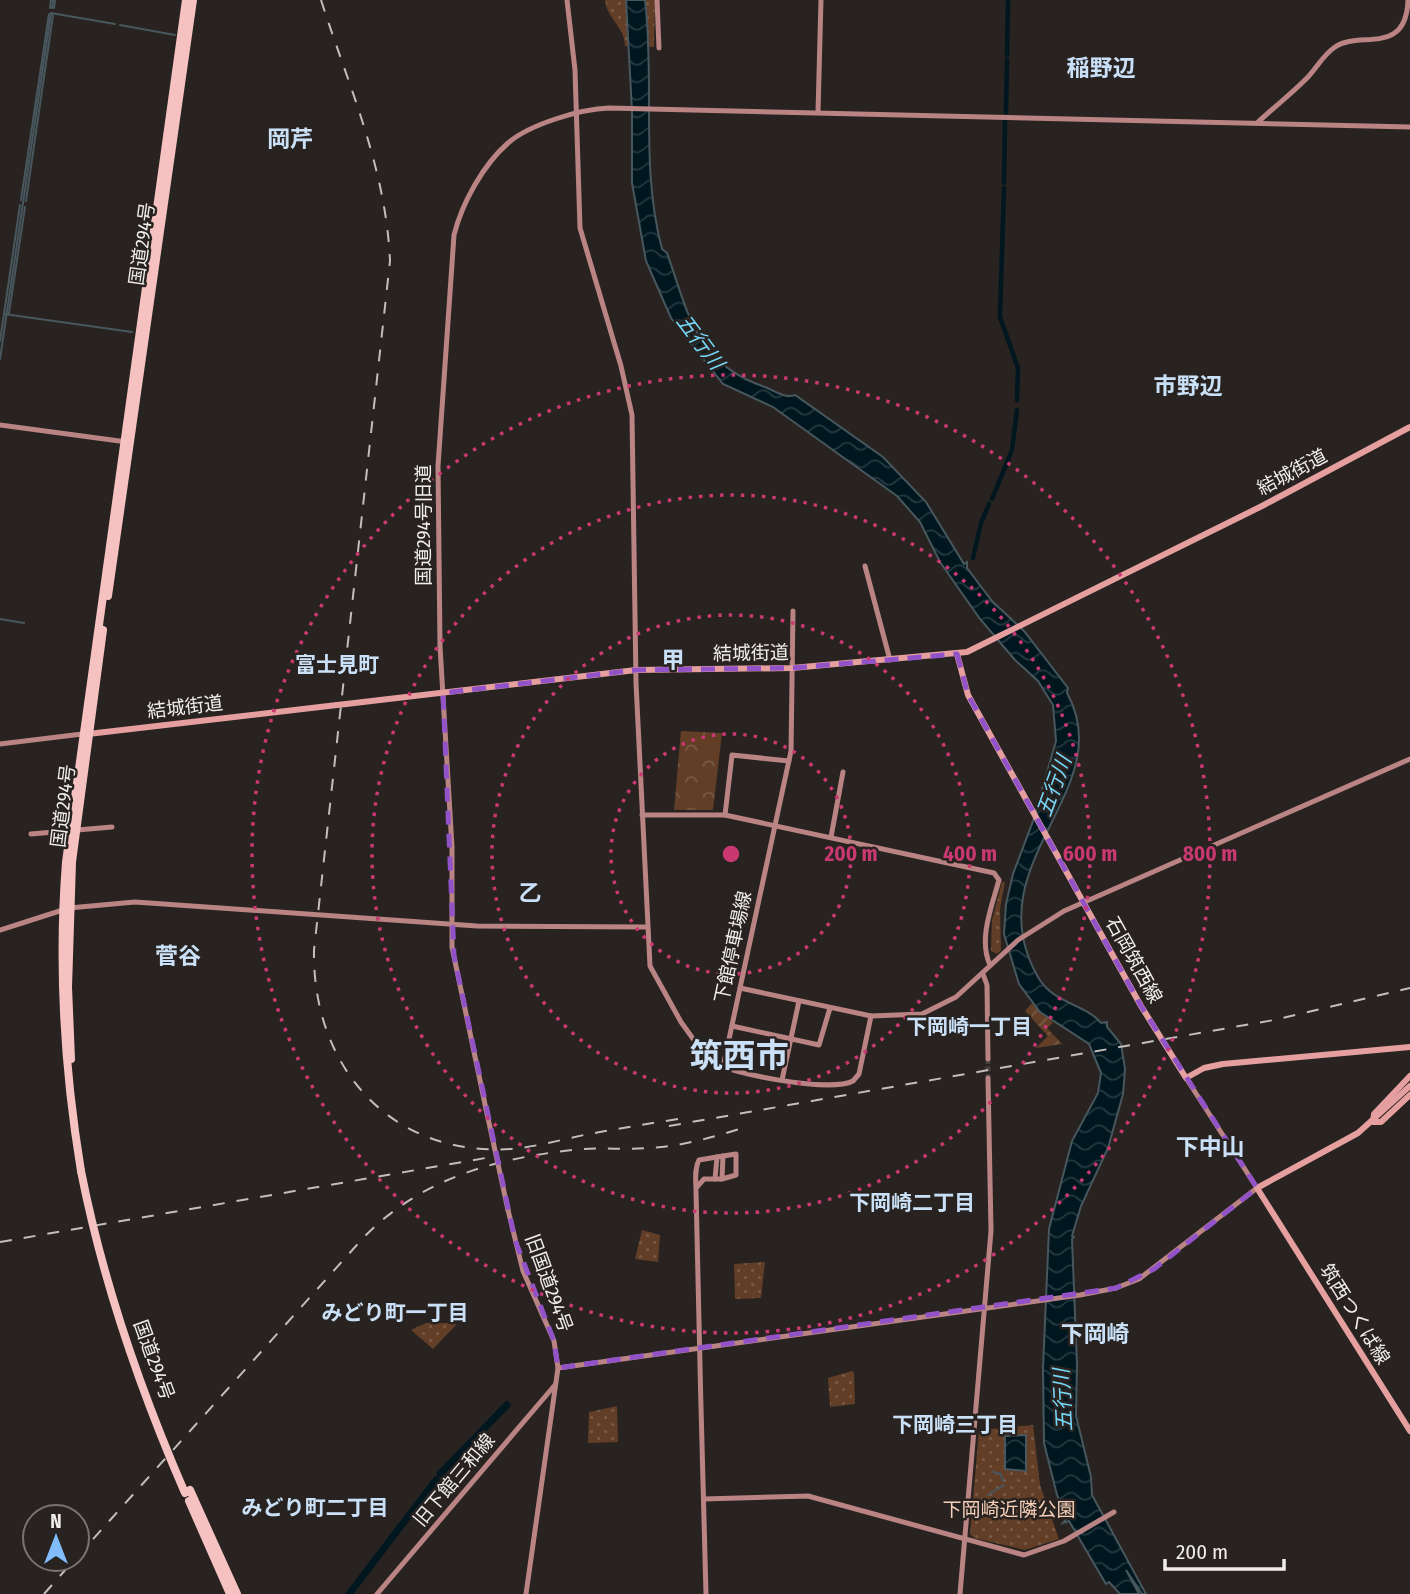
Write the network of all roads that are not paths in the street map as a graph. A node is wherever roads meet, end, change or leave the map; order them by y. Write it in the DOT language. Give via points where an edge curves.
graph roads {
  1 [pos="186,0"];
  2 [pos="193,0"];
  3 [pos="567,0"];
  4 [pos="657,0"];
  5 [pos="821,0"];
  6 [pos="1408,0"];
  7 [pos="659,48"];
  8 [pos="577,112"];
  9 [pos="818,112"];
  10 [pos="1257,123"];
  11 [pos="1410,127"];
  12 [pos="0,425"];
  13 [pos="1410,427"];
  14 [pos="127,442"];
  15 [pos="865,566"];
  16 [pos="793,611"];
  17 [pos="957,653"];
  18 [pos="890,660"];
  19 [pos="792,668"];
  20 [pos="636,670"];
  21 [pos="443,693"];
  22 [pos="85,734"];
  23 [pos="0,744"];
  24 [pos="1410,759"];
  25 [pos="789,761"];
  26 [pos="843,772"];
  27 [pos="642,815"];
  28 [pos="724,815"];
  29 [pos="775,825"];
  30 [pos="112,827"];
  31 [pos="72,831"];
  32 [pos="31,834"];
  33 [pos="831,837"];
  34 [pos="1084,902"];
  35 [pos="66,909"];
  36 [pos="451,924"];
  37 [pos="646,927"];
  38 [pos="0,930"];
  39 [pos="989,965"];
  40 [pos="983,974"];
  41 [pos="740,988"];
  42 [pos="799,1001"];
  43 [pos="830,1008"];
  44 [pos="871,1016"];
  45 [pos="732,1026"];
  46 [pos="790,1039"];
  47 [pos="1410,1047"];
  48 [pos="988,1059"];
  49 [pos="723,1067"];
  50 [pos="1410,1076"];
  51 [pos="988,1078"];
  52 [pos="1186,1078"];
  53 [pos="782,1080"];
  54 [pos="1410,1086"];
  55 [pos="1410,1095"];
  56 [pos="486,1109"];
  57 [pos="1373,1122"];
  58 [pos="720,1156"];
  59 [pos="696,1172"];
  60 [pos="718,1179"];
  61 [pos="704,1180"];
  62 [pos="696,1188"];
  63 [pos="1257,1188"];
  64 [pos="985,1308"];
  65 [pos="700,1349"];
  66 [pos="558,1368"];
  67 [pos="555,1385"];
  68 [pos="1410,1431"];
  69 [pos="188,1491"];
  70 [pos="704,1499"];
  71 [pos="1113,1513"];
  72 [pos="965,1540"];
  73 [pos="230,1594"];
  74 [pos="237,1594"];
  75 [pos="377,1594"];
  76 [pos="526,1594"];
  77 [pos="706,1594"];
  78 [pos="960,1594"];
  1 -- 14 [label="highway, 国道294号"];
  2 -- 14 [label="highway, 国道294号"];
  3 -- 8 [label="street"];
  4 -- 7 [label="street"];
  5 -- 9 [label="street"];
  6 -- 10 [label="street" via="1402,20 1390,35 1379,41 1345,42 1335,47"];
  8 -- 9 [label="street, 国道294号旧道" via="622,108"];
  8 -- 20 [label="street" via="580,228 632,415"];
  8 -- 21 [label="street, 国道294号旧道" via="506,145 466,203 454,235 438,466"];
  9 -- 10 [label="street, 国道294号旧道"];
  10 -- 11 [label="street, 国道294号旧道"];
  12 -- 14 [label="street"];
  13 -- 17 [label="main road, 結城街道" via="992,641"];
  14 -- 22 [label="highway, 国道294号"];
  15 -- 18 [label="street"];
  16 -- 19 [label="street, 下館停車場線"];
  17 -- 18 [label="main road, 結城街道"];
  17 -- 34 [label="main road, 石岡筑西線" via="968,695"];
  18 -- 19 [label="main road, 結城街道"];
  19 -- 20 [label="main road, 結城街道"];
  19 -- 25 [label="street, 下館停車場線"];
  20 -- 21 [label="main road, 結城街道"];
  20 -- 27 [label="street"];
  21 -- 22 [label="main road, 結城街道, bridge"];
  21 -- 36 [label="street, 国道294号旧道" via="452,847"];
  22 -- 23 [label="street, 結城街道"];
  22 -- 31 [label="highway, 国道294号"];
  24 -- 34 [label="street"];
  25 -- 28 [label="street" via="732,755"];
  25 -- 29 [label="street, 下館停車場線"];
  26 -- 33 [label="street"];
  27 -- 28 [label="street"];
  27 -- 37 [label="street"];
  28 -- 29 [label="street"];
  29 -- 33 [label="street"];
  29 -- 41 [label="street, 下館停車場線"];
  30 -- 31 [label="street"];
  31 -- 32 [label="street"];
  31 -- 35 [label="highway, 国道294号"];
  33 -- 39 [label="street" via="994,873 999,880 988,923"];
  34 -- 39 [label="street" via="1030,932"];
  34 -- 52 [label="main road, 石岡筑西線"];
  35 -- 36 [label="street" via="135,902"];
  35 -- 38 [label="street"];
  35 -- 69 [label="highway, 国道294号, bridge" via="71,1048 83,1170 125,1327"];
  36 -- 37 [label="street"];
  36 -- 56 [label="street, 国道294号旧道"];
  37 -- 49 [label="street" via="653,973 702,1054"];
  39 -- 40 [label="street"];
  40 -- 44 [label="street" via="936,1009 904,1017"];
  40 -- 48 [label="street"];
  41 -- 42 [label="street"];
  41 -- 45 [label="street, 下館停車場線"];
  42 -- 43 [label="street"];
  42 -- 46 [label="street"];
  43 -- 44 [label="street"];
  43 -- 46 [label="street" via="821,1045"];
  44 -- 53 [label="street" via="859,1074 853,1081"];
  45 -- 46 [label="street"];
  45 -- 49 [label="street, 下館停車場線"];
  46 -- 53 [label="street"];
  47 -- 52 [label="main road" via="1223,1064"];
  49 -- 53 [label="street"];
  50 -- 57 [label="main road" via="1374,1114"];
  51 -- 64 [label="street" via="992,1197"];
  52 -- 63 [label="street"];
  54 -- 57 [label="main road"];
  55 -- 57 [label="main road" via="1381,1122"];
  56 -- 66 [label="street, 旧国道294号, bridge" via="522,1268 555,1346"];
  57 -- 63 [label="main road"];
  58 -- 59 [label="street" via="699,1160"];
  58 -- 60 [label="street"];
  58 -- 60 [label="street" via="736,1154 736,1175"];
  59 -- 61 [label="street"];
  59 -- 62 [label="street"];
  60 -- 61 [label="street"];
  61 -- 62 [label="street"];
  62 -- 65 [label="street"];
  63 -- 64 [label="street" via="1139,1279 1116,1288"];
  63 -- 68 [label="main road, 筑西つくば線"];
  64 -- 65 [label="street"];
  64 -- 72 [label="street"];
  65 -- 66 [label="street"];
  65 -- 70 [label="street"];
  66 -- 67 [label="street, 旧国道294号"];
  67 -- 75 [label="street, 旧下館三和線"];
  67 -- 76 [label="street, 旧国道294号"];
  69 -- 73 [label="highway, 国道294号"];
  69 -- 74 [label="highway, 国道294号"];
  70 -- 72 [label="street" via="808,1496"];
  70 -- 77 [label="street"];
  71 -- 72 [label="street" via="1042,1551 1024,1555"];
  72 -- 78 [label="street"];
}
